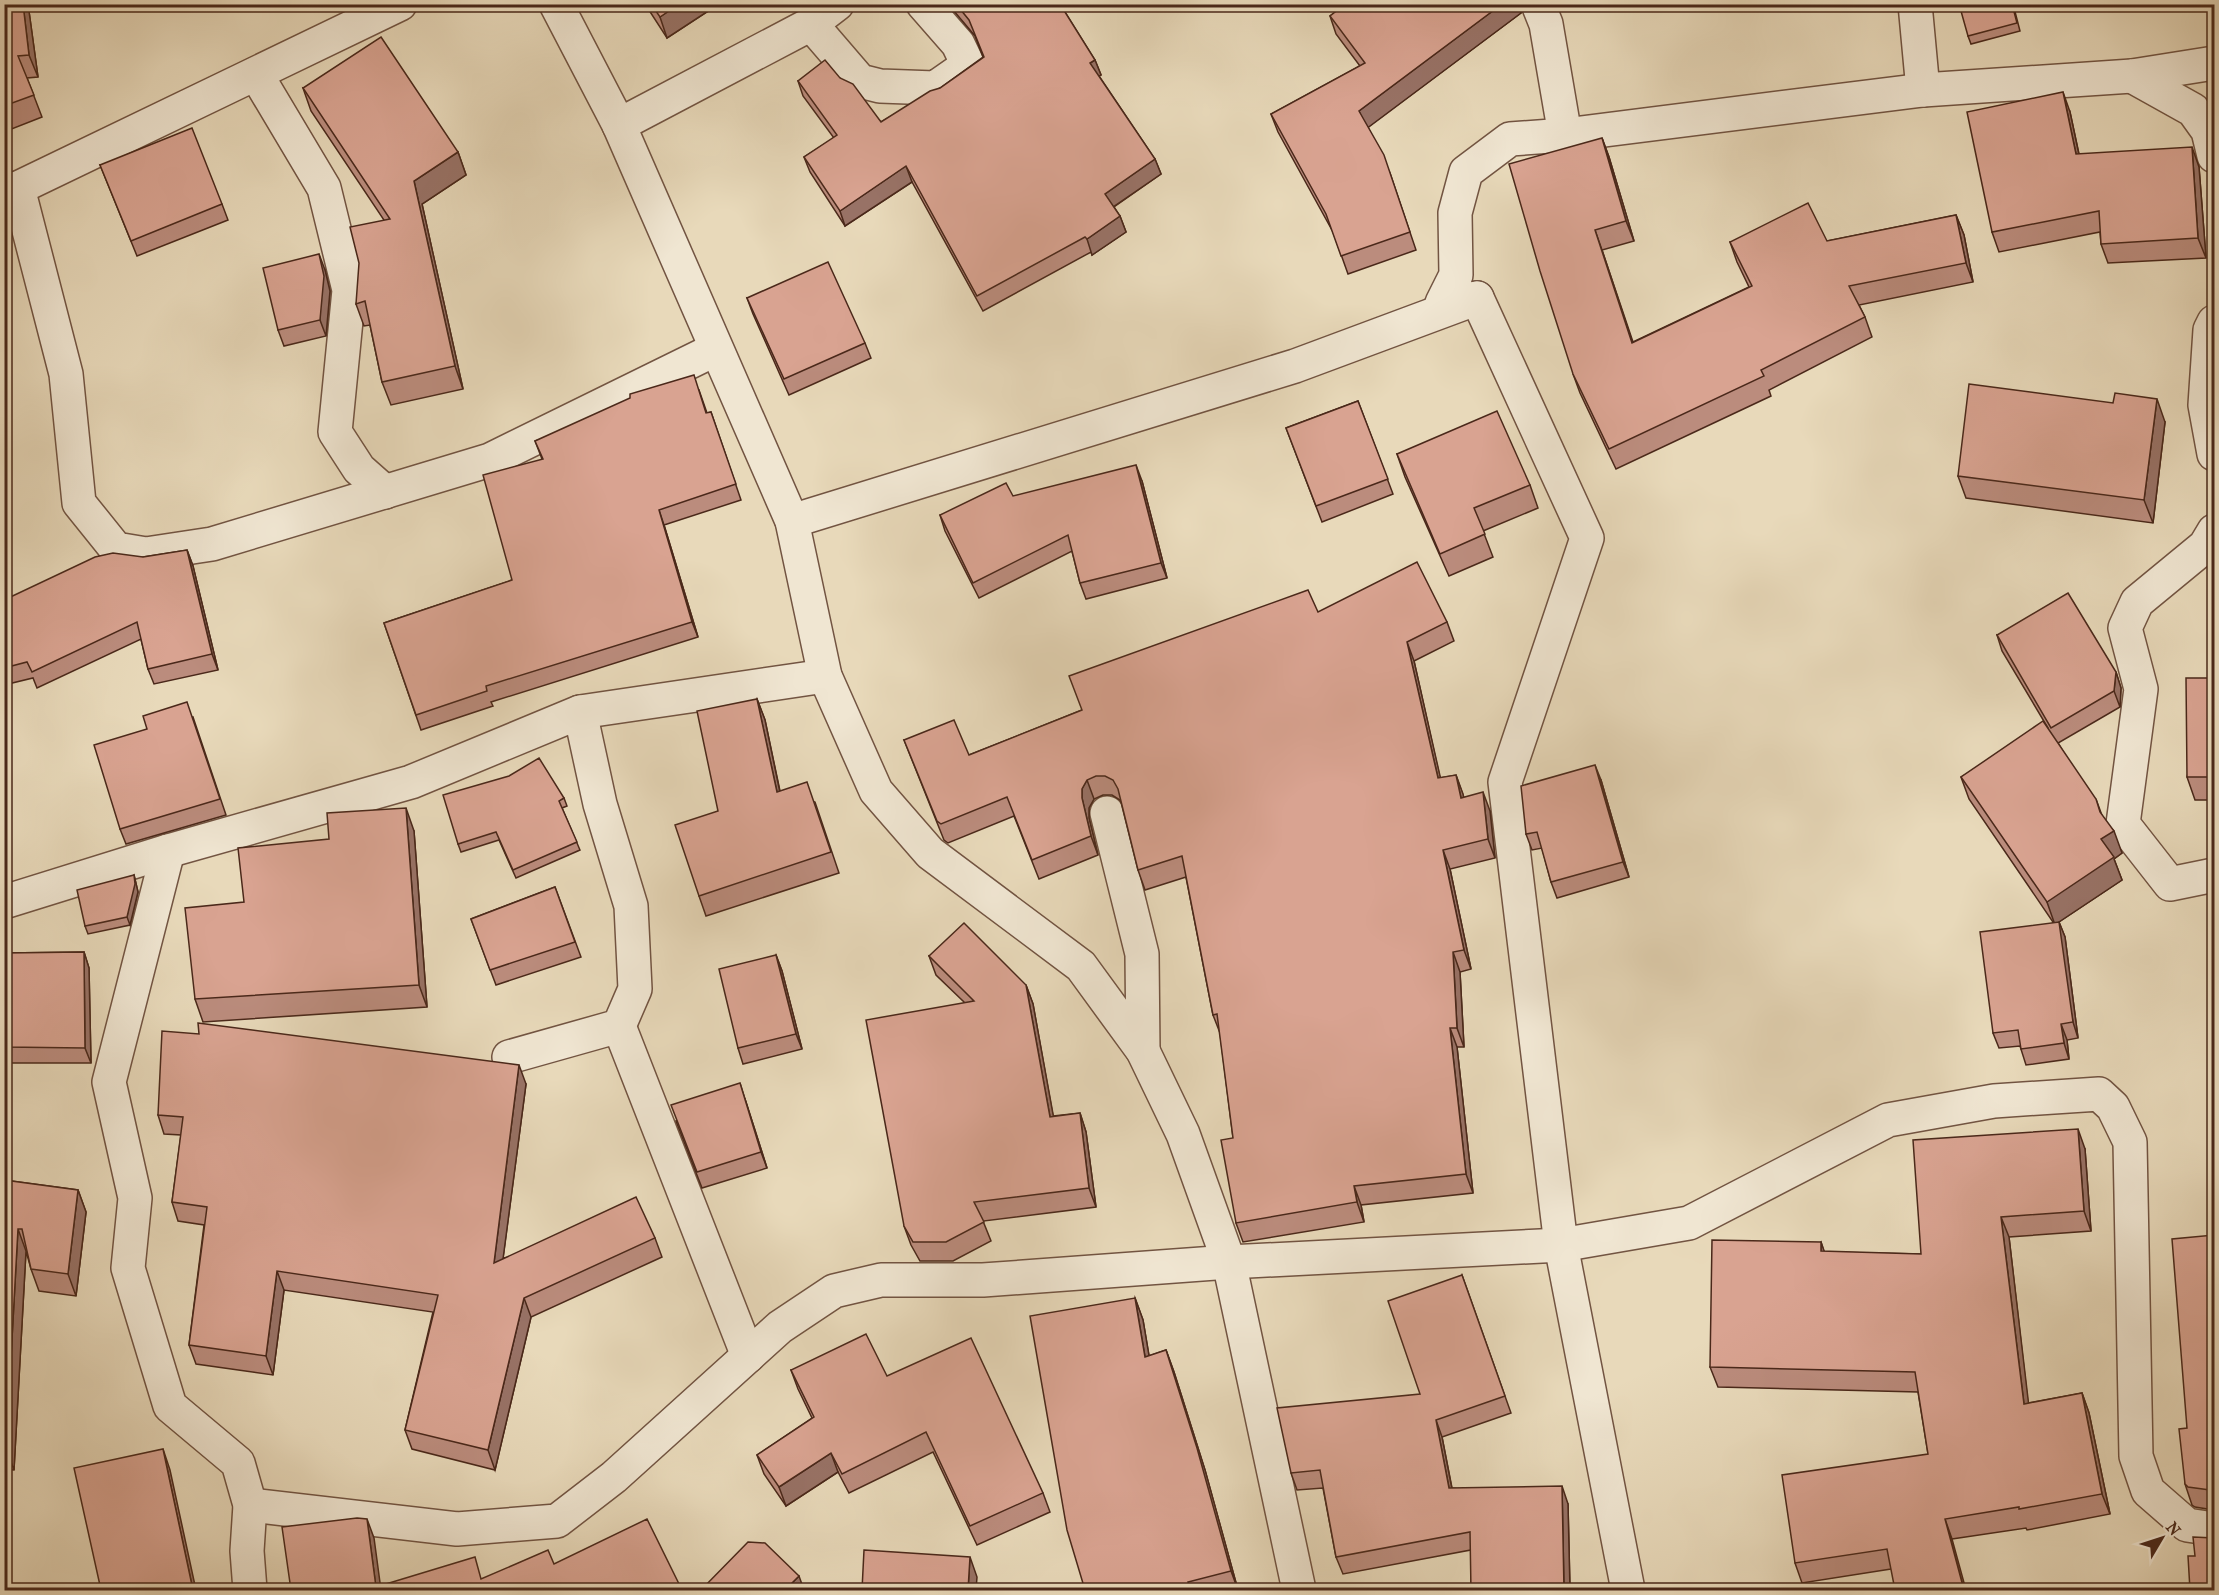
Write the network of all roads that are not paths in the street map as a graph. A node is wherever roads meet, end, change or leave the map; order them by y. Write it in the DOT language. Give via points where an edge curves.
graph roads {
  1 [pos="400,4"];
  2 [pos="556,4"];
  3 [pos="837,4"];
  4 [pos="923,4"];
  5 [pos="1538,4"];
  6 [pos="1915,4"];
  7 [pos="811,24"];
  8 [pos="2214,63"];
  9 [pos="256,74"];
  10 [pos="2132,76"];
  11 [pos="1923,90"];
  12 [pos="619,125"];
  13 [pos="1565,135"];
  14 [pos="2212,136"];
  15 [pos="11,190"];
  16 [pos="1477,298"];
  17 [pos="2214,322"];
  18 [pos="716,349"];
  19 [pos="2214,454"];
  20 [pos="385,492"];
  21 [pos="792,521"];
  22 [pos="2214,531"];
  23 [pos="825,676"];
  24 [pos="580,712"];
  25 [pos="1107,813"];
  26 [pos="168,851"];
  27 [pos="2214,875"];
  28 [pos="4,902"];
  29 [pos="619,1026"];
  30 [pos="1143,1051"];
  31 [pos="509,1057"];
  32 [pos="1561,1245"];
  33 [pos="1229,1262"];
  34 [pos="748,1356"];
  35 [pos="250,1505"];
  36 [pos="2214,1529"];
  37 [pos="250,1590"];
  38 [pos="1299,1590"];
  39 [pos="1628,1590"];
  1 -- 9 [label="street"];
  2 -- 12 [label="street"];
  3 -- 7 [label="street"];
  4 -- 7 [label="street" via="958,44 968,64 935,88 880,86 860,81"];
  5 -- 13 [label="street" via="1546,24"];
  6 -- 11 [label="street"];
  7 -- 12 [label="street"];
  8 -- 10 [label="street"];
  9 -- 15 [label="street"];
  9 -- 20 [label="street" via="324,188 349,290 335,432 359,469"];
  10 -- 11 [label="street"];
  10 -- 14 [label="street" via="2193,110"];
  11 -- 13 [label="street"];
  12 -- 18 [label="street"];
  13 -- 16 [label="street" via="1510,139 1466,172 1455,213 1456,275 1442,303"];
  15 -- 20 [label="street" via="66,374 78,503 116,549 146,554 212,544"];
  16 -- 21 [label="street" via="1295,366"];
  16 -- 32 [label="street" via="1587,538 1505,782"];
  17 -- 19 [label="street" via="2210,330 2205,405"];
  18 -- 20 [label="street" via="490,460"];
  18 -- 21 [label="street"];
  21 -- 23 [label="street"];
  22 -- 27 [label="street" via="2205,546 2137,602 2125,628 2141,689 2122,824 2170,884"];
  23 -- 24 [label="street"];
  23 -- 30 [label="street" via="876,791 930,853 1081,966"];
  24 -- 26 [label="street" via="411,782"];
  24 -- 29 [label="street" via="600,804 631,906 635,989"];
  25 -- 30 [label="street" via="1142,954"];
  26 -- 28 [label="street"];
  26 -- 35 [label="street" via="109,1082 135,1198 128,1268 170,1406 238,1463"];
  29 -- 31 [label="street"];
  29 -- 34 [label="street"];
  30 -- 33 [label="street" via="1183,1134"];
  32 -- 33 [label="street"];
  32 -- 36 [label="street" via="1689,1223 1888,1120 1994,1101 2099,1094 2114,1107 2130,1142 2136,1456 2148,1491 2187,1525"];
  32 -- 39 [label="street"];
  33 -- 34 [label="street" via="982,1280 881,1280 834,1292 780,1327"];
  33 -- 38 [label="street"];
  34 -- 35 [label="street" via="614,1477 557,1521 457,1529"];
  35 -- 37 [label="street"];
}
